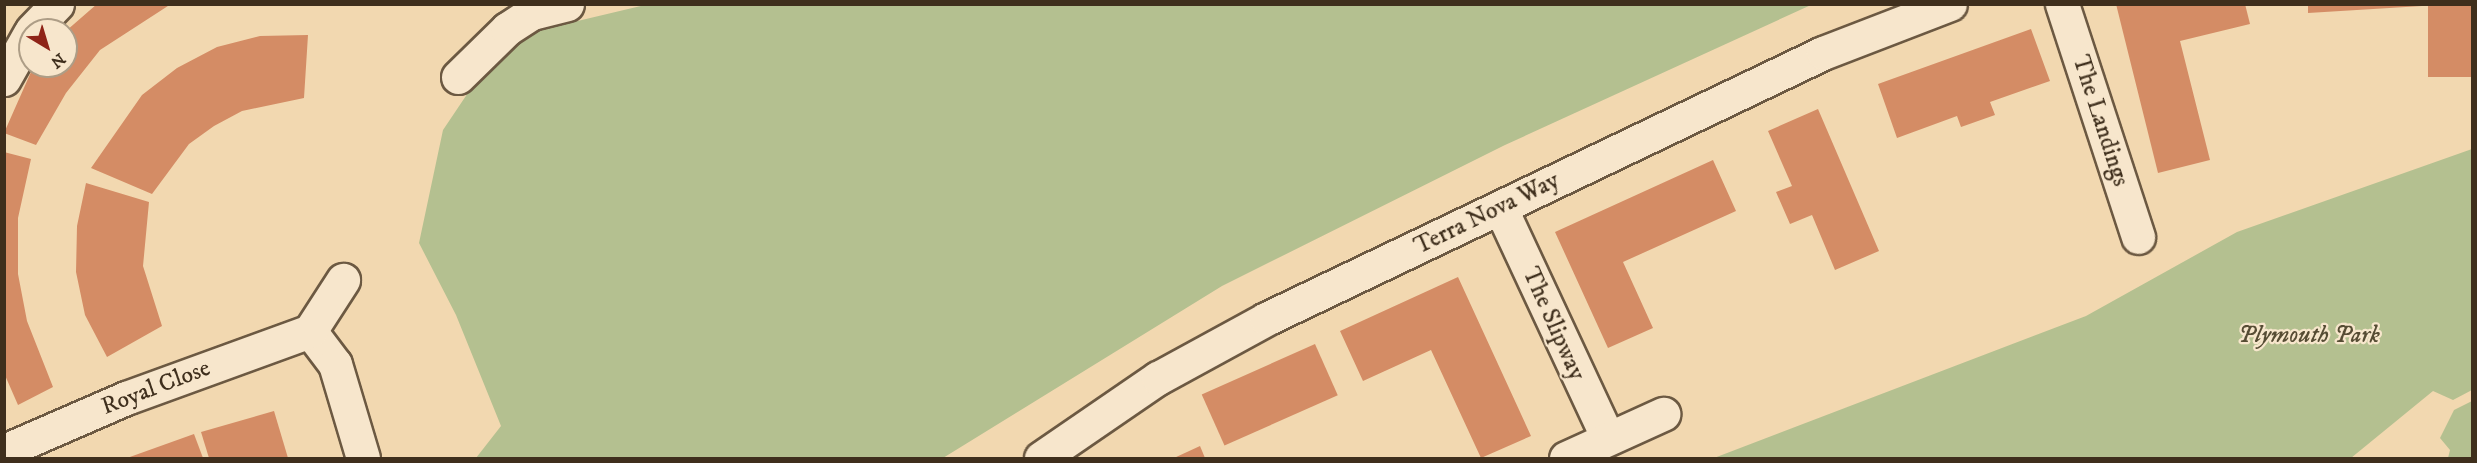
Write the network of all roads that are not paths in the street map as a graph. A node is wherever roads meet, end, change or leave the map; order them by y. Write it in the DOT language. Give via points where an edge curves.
graph roads {
  1 [pos="57,4"];
  2 [pos="567,4"];
  3 [pos="1950,4"];
  4 [pos="2062,4"];
  5 [pos="44,18"];
  6 [pos="18,55"];
  7 [pos="458,77"];
  8 [pos="4,79"];
  9 [pos="1501,209"];
  10 [pos="2138,237"];
  11 [pos="343,280"];
  12 [pos="310,331"];
  13 [pos="1663,414"];
  14 [pos="9,438"];
  15 [pos="1608,438"];
  16 [pos="363,459"];
  17 [pos="1041,459"];
  18 [pos="1566,459"];
  1 -- 5 [label="street"];
  2 -- 7 [label="street" via="532,13 507,29"];
  3 -- 9 [label="street, Terra Nova Way" via="1823,53"];
  4 -- 10 [label="street, The Landings"];
  6 -- 8 [label="street"];
  9 -- 15 [label="street, The Slipway"];
  9 -- 17 [label="street, Terra Nova Way" via="1222,342"];
  11 -- 12 [label="street"];
  12 -- 14 [label="street, Royal Close"];
  12 -- 16 [label="street" via="334,364"];
  13 -- 15 [label="street"];
  15 -- 18 [label="street"];
}
